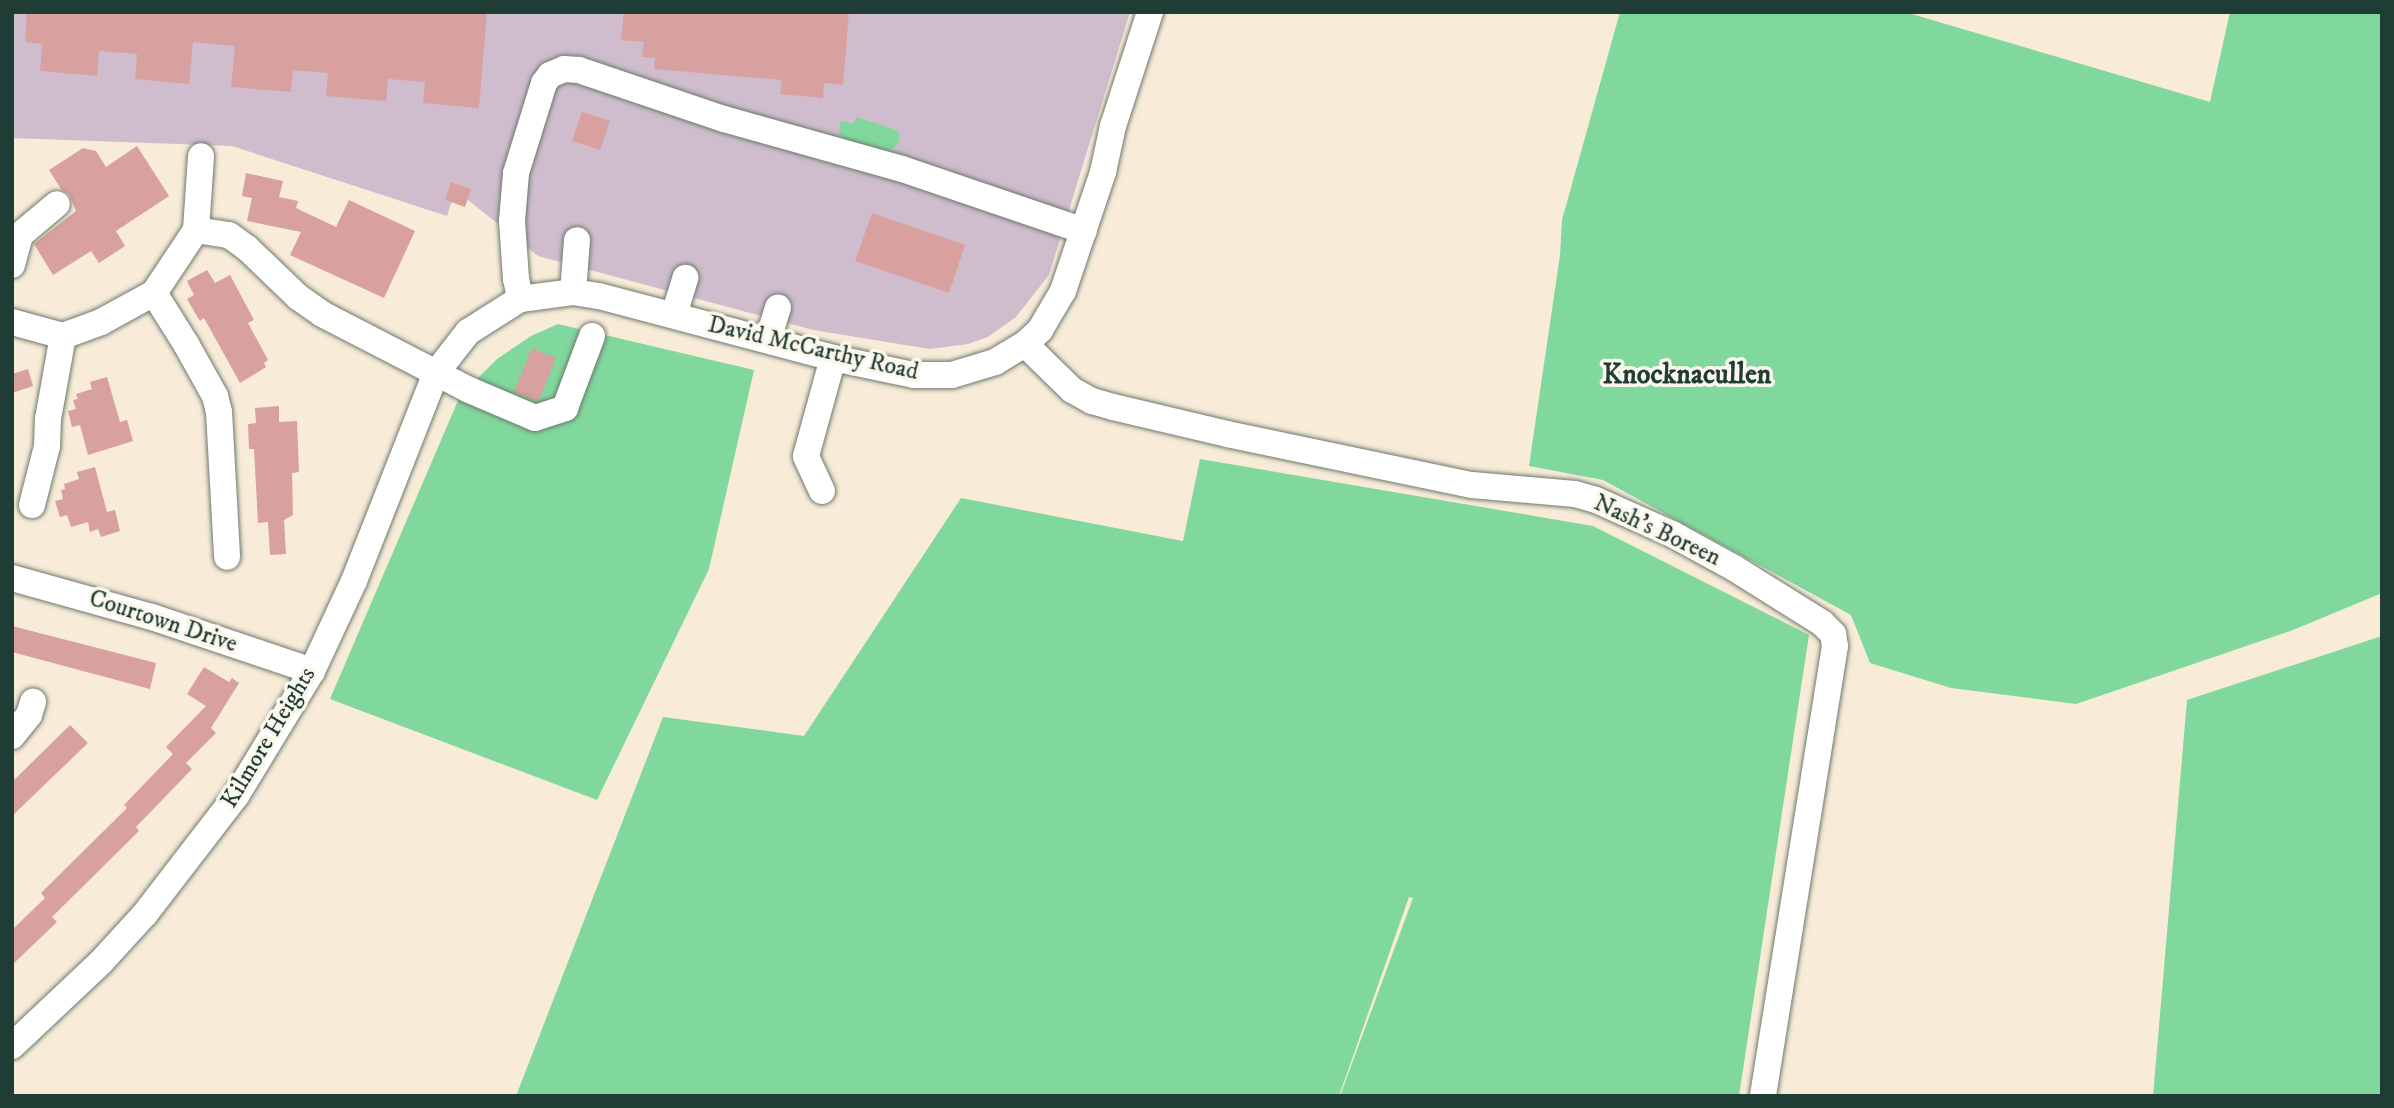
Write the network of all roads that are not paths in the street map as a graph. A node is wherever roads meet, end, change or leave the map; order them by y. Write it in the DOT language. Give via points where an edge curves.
graph roads {
  1 [pos="1150,12"];
  2 [pos="1169,12"];
  3 [pos="201,156"];
  4 [pos="1103,172"];
  5 [pos="57,204"];
  6 [pos="196,230"];
  7 [pos="1084,231"];
  8 [pos="577,240"];
  9 [pos="12,265"];
  10 [pos="685,278"];
  11 [pos="573,292"];
  12 [pos="154,293"];
  13 [pos="520,299"];
  14 [pos="778,308"];
  15 [pos="674,315"];
  16 [pos="12,321"];
  17 [pos="64,336"];
  18 [pos="592,336"];
  19 [pos="768,340"];
  20 [pos="1025,344"];
  21 [pos="832,358"];
  22 [pos="436,373"];
  23 [pos="822,491"];
  24 [pos="32,505"];
  25 [pos="226,557"];
  26 [pos="12,578"];
  27 [pos="312,671"];
  28 [pos="33,702"];
  29 [pos="12,736"];
  30 [pos="12,1046"];
  31 [pos="1763,1096"];
  1 -- 4 [label="street, David McCarthy Road" via="1112,126"];
  2 -- 4 [label="street, David McCarthy Road" via="1128,130"];
  3 -- 6 [label="street"];
  4 -- 7 [label="street, David McCarthy Road"];
  5 -- 9 [label="street" via="20,235"];
  6 -- 12 [label="street"];
  6 -- 22 [label="street" via="229,235 322,314"];
  7 -- 13 [label="street" via="902,169 565,69 550,75 516,173 512,221"];
  7 -- 20 [label="street, David McCarthy Road" via="1053,312"];
  8 -- 11 [label="street"];
  10 -- 15 [label="street"];
  11 -- 13 [label="street, David McCarthy Road"];
  11 -- 15 [label="street, David McCarthy Road"];
  12 -- 17 [label="street"];
  12 -- 25 [label="street" via="215,396"];
  13 -- 22 [label="street, David McCarthy Road" via="468,332"];
  14 -- 19 [label="street"];
  15 -- 19 [label="street, David McCarthy Road"];
  16 -- 17 [label="street"];
  17 -- 24 [label="street" via="47,446"];
  18 -- 22 [label="street" via="565,408 535,418"];
  19 -- 21 [label="street, David McCarthy Road"];
  20 -- 21 [label="street, David McCarthy Road" via="987,366 952,375 914,376"];
  20 -- 31 [label="street, Nash's Boreen" via="1072,390 1112,407 1472,485 1575,494 1595,500 1734,568 1833,634 1835,646"];
  21 -- 23 [label="street" via="806,456"];
  22 -- 27 [label="street, Kilmore Heights" via="354,581"];
  26 -- 27 [label="street, Courtown Drive" via="152,617"];
  27 -- 30 [label="street, Kilmore Heights" via="236,796 198,848 101,962"];
  28 -- 29 [label="street"];
}
